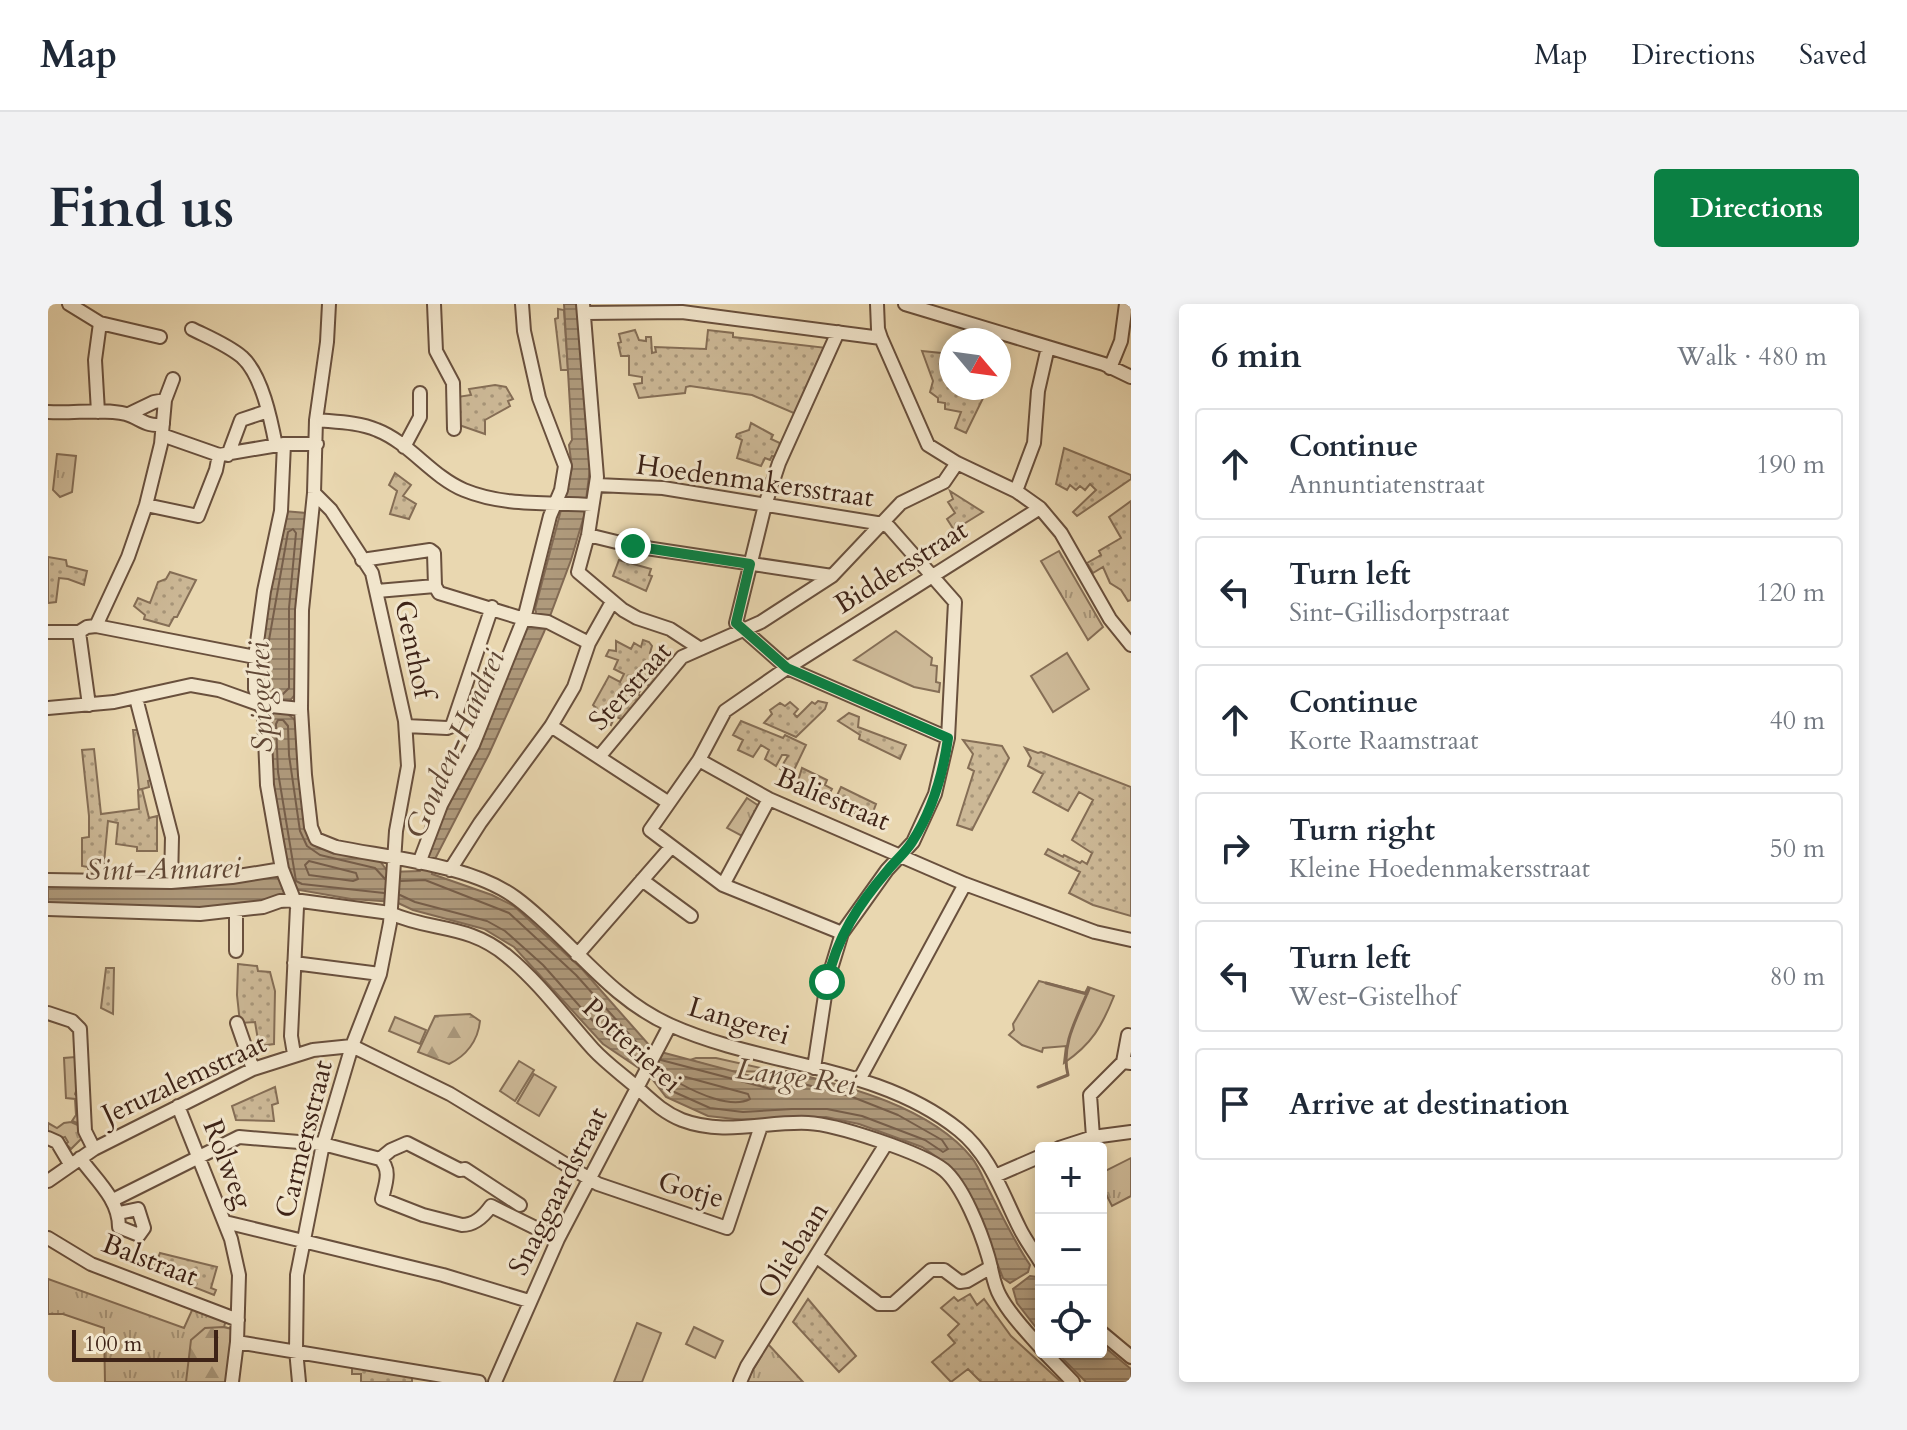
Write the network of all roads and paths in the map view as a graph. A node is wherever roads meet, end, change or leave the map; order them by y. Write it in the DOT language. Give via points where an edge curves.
graph roads {
  1 [pos="69,304"];
  2 [pos="329,304"];
  3 [pos="434,304"];
  4 [pos="522,304"];
  5 [pos="877,304"];
  6 [pos="905,304"];
  7 [pos="1126,304"];
  8 [pos="584,309"];
  9 [pos="100,323"];
  10 [pos="192,329"];
  11 [pos="838,332"];
  12 [pos="160,337"];
  13 [pos="881,338"];
  14 [pos="1048,347"];
  15 [pos="1110,368"];
  16 [pos="1131,377"];
  17 [pos="173,379"];
  18 [pos="420,393"];
  19 [pos="165,400"];
  20 [pos="268,411"];
  21 [pos="48,412"];
  22 [pos="98,412"];
  23 [pos="129,414"];
  24 [pos="316,420"];
  25 [pos="454,429"];
  26 [pos="162,430"];
  27 [pos="317,444"];
  28 [pos="280,445"];
  29 [pos="404,447"];
  30 [pos="223,455"];
  31 [pos="957,463"];
  32 [pos="597,485"];
  33 [pos="1016,491"];
  34 [pos="314,493"];
  35 [pos="559,504"];
  36 [pos="590,504"];
  37 [pos="146,505"];
  38 [pos="765,505"];
  39 [pos="1040,508"];
  40 [pos="883,524"];
  41 [pos="588,535"];
  42 [pos="362,560"];
  43 [pos="750,564"];
  44 [pos="933,575"];
  45 [pos="832,576"];
  46 [pos="435,586"];
  47 [pos="377,591"];
  48 [pos="612,602"];
  49 [pos="492,607"];
  50 [pos="527,620"];
  51 [pos="96,626"];
  52 [pos="742,631"];
  53 [pos="48,632"];
  54 [pos="79,632"];
  55 [pos="589,643"];
  56 [pos="1131,645"];
  57 [pos="699,648"];
  58 [pos="255,657"];
  59 [pos="787,668"];
  60 [pos="136,698"];
  61 [pos="89,705"];
  62 [pos="267,706"];
  63 [pos="48,708"];
  64 [pos="295,709"];
  65 [pos="406,726"];
  66 [pos="551,726"];
  67 [pos="948,738"];
  68 [pos="599,757"];
  69 [pos="699,760"];
  70 [pos="769,799"];
  71 [pos="669,803"];
  72 [pos="671,847"];
  73 [pos="903,856"];
  74 [pos="394,858"];
  75 [pos="419,863"];
  76 [pos="450,870"];
  77 [pos="283,873"];
  78 [pos="393,873"];
  79 [pos="48,880"];
  80 [pos="642,880"];
  81 [pos="171,882"];
  82 [pos="965,884"];
  83 [pos="723,885"];
  84 [pos="292,896"];
  85 [pos="390,907"];
  86 [pos="48,909"];
  87 [pos="236,911"];
  88 [pos="691,916"];
  89 [pos="842,933"];
  90 [pos="1131,940"];
  91 [pos="236,951"];
  92 [pos="577,955"];
  93 [pos="294,963"];
  94 [pos="380,974"];
  95 [pos="48,1013"];
  96 [pos="237,1023"];
  97 [pos="670,1025"];
  98 [pos="1128,1035"];
  99 [pos="352,1046"];
  100 [pos="294,1054"];
  101 [pos="1127,1062"];
  102 [pos="814,1068"];
  103 [pos="253,1069"];
  104 [pos="859,1080"];
  105 [pos="637,1088"];
  106 [pos="178,1106"];
  107 [pos="761,1126"];
  108 [pos="1131,1132"];
  109 [pos="1093,1137"];
  110 [pos="48,1138"];
  111 [pos="1078,1142"];
  112 [pos="323,1144"];
  113 [pos="884,1148"];
  114 [pos="94,1149"];
  115 [pos="199,1156"];
  116 [pos="380,1159"];
  117 [pos="1035,1159"];
  118 [pos="75,1161"];
  119 [pos="995,1176"];
  120 [pos="588,1178"];
  121 [pos="48,1181"];
  122 [pos="113,1200"];
  123 [pos="515,1210"];
  124 [pos="119,1213"];
  125 [pos="225,1222"];
  126 [pos="48,1238"];
  127 [pos="304,1239"];
  128 [pos="558,1239"];
  129 [pos="1035,1254"];
  130 [pos="817,1257"];
  131 [pos="991,1267"];
  132 [pos="529,1301"];
  133 [pos="238,1320"];
  134 [pos="1107,1337"];
  135 [pos="1035,1341"];
  136 [pos="237,1342"];
  137 [pos="296,1350"];
  138 [pos="1131,1357"];
  139 [pos="1050,1358"];
  140 [pos="232,1382"];
  141 [pos="299,1382"];
  142 [pos="479,1382"];
  143 [pos="495,1382"];
  144 [pos="740,1382"];
  145 [pos="1073,1382"];
  1 -- 9 [label="street"];
  2 -- 24 [label="street"];
  3 -- 25 [label="street" via="436,351 453,383"];
  4 -- 35 [label="street" via="539,398 565,466"];
  5 -- 13 [label="street"];
  6 -- 14 [label="street"];
  7 -- 15 [label="street" via="1121,341"];
  8 -- 11 [label="street" via="682,312"];
  8 -- 32 [label="street"];
  9 -- 12 [label="street"];
  9 -- 22 [label="street" via="95,360"];
  10 -- 20 [label="street" via="242,357"];
  11 -- 13 [label="street"];
  11 -- 38 [label="street"];
  13 -- 31 [label="street" via="928,445"];
  14 -- 15 [label="street"];
  14 -- 33 [label="street" via="1034,443"];
  15 -- 16 [label="street"];
  17 -- 19 [label="street"];
  18 -- 29 [label="street" via="420,417"];
  19 -- 23 [label="street"];
  19 -- 26 [label="street"];
  20 -- 28 [label="street"];
  20 -- 30 [label="street" via="241,420"];
  21 -- 22 [label="street"];
  22 -- 23 [label="street"];
  23 -- 26 [label="street"];
  24 -- 27 [label="street"];
  24 -- 29 [label="street" via="377,430"];
  26 -- 30 [label="street"];
  26 -- 37 [label="street"];
  27 -- 28 [label="street"];
  27 -- 34 [label="street"];
  28 -- 30 [label="street"];
  28 -- 58 [label="street" via="281,511"];
  29 -- 35 [label="street" via="467,491"];
  30 -- 37 [label="street" via="198,516"];
  31 -- 33 [label="street"];
  31 -- 40 [label="street, Sterstraat" via="944,482 901,503"];
  32 -- 36 [label="street"];
  32 -- 38 [label="street, Hoedenmakersstraat" via="663,488"];
  33 -- 39 [label="street"];
  34 -- 42 [label="street, Genthof"];
  34 -- 64 [label="street"];
  35 -- 36 [label="street"];
  35 -- 50 [label="street" via="550,516"];
  36 -- 41 [label="street"];
  37 -- 51 [label="street"];
  38 -- 40 [label="street, Hoedenmakersstraat"];
  38 -- 43 [label="street"];
  39 -- 44 [label="street, Biddersstraat"];
  39 -- 56 [label="street"];
  40 -- 44 [label="street, Hoedenmakersstraat"];
  40 -- 45 [label="street, Sterstraat"];
  41 -- 43 [label="street"];
  41 -- 48 [label="street" via="578,572"];
  42 -- 46 [label="street" via="430,550"];
  42 -- 47 [label="street, Genthof"];
  43 -- 45 [label="street"];
  43 -- 52 [label="street" via="736,623"];
  44 -- 59 [label="street, Biddersstraat"];
  44 -- 67 [label="street, Hoedenmakersstraat" via="955,602"];
  45 -- 52 [label="street, Sterstraat"];
  46 -- 47 [label="street"];
  46 -- 49 [label="street" via="439,593"];
  47 -- 65 [label="street, Genthof"];
  48 -- 55 [label="street"];
  48 -- 57 [label="street"];
  49 -- 50 [label="street"];
  49 -- 65 [label="street" via="452,726"];
  50 -- 55 [label="street" via="548,622"];
  50 -- 75 [label="street"];
  51 -- 54 [label="street"];
  51 -- 58 [label="street"];
  52 -- 57 [label="street, Sterstraat"];
  52 -- 59 [label="street"];
  53 -- 54 [label="street"];
  54 -- 61 [label="street"];
  55 -- 66 [label="street" via="574,687"];
  57 -- 68 [label="street, Sterstraat" via="682,657"];
  58 -- 62 [label="street" via="255,689"];
  59 -- 67 [label="street"];
  59 -- 69 [label="street, Biddersstraat" via="725,711"];
  60 -- 61 [label="street"];
  60 -- 62 [label="street" via="191,685"];
  60 -- 81 [label="street" via="172,837"];
  61 -- 63 [label="street"];
  62 -- 64 [label="street"];
  62 -- 77 [label="street" via="267,785"];
  64 -- 74 [label="street" via="316,839"];
  65 -- 74 [label="street, Genthof" via="407,778"];
  66 -- 68 [label="street"];
  66 -- 76 [label="street"];
  67 -- 73 [label="street, Hoedenmakersstraat" via="931,806"];
  68 -- 71 [label="street"];
  69 -- 70 [label="street, Baliestraat"];
  69 -- 71 [label="street, Biddersstraat"];
  70 -- 73 [label="street, Baliestraat"];
  70 -- 83 [label="street"];
  71 -- 72 [label="street, Biddersstraat" via="650,830"];
  72 -- 80 [label="street"];
  72 -- 83 [label="street"];
  73 -- 82 [label="street, Baliestraat"];
  73 -- 89 [label="street, Hoedenmakersstraat"];
  74 -- 75 [label="street"];
  74 -- 78 [label="street, Genthof"];
  75 -- 76 [label="street, Langerei"];
  76 -- 92 [label="street, Langerei" via="515,897"];
  77 -- 81 [label="street"];
  77 -- 84 [label="street"];
  78 -- 85 [label="street, Carmersstraat"];
  79 -- 81 [label="street"];
  80 -- 88 [label="street"];
  80 -- 92 [label="street"];
  82 -- 90 [label="street, Baliestraat"];
  82 -- 104 [label="street"];
  83 -- 89 [label="street"];
  84 -- 85 [label="street"];
  84 -- 87 [label="street"];
  84 -- 93 [label="street" via="297,907"];
  85 -- 94 [label="street, Carmersstraat"];
  85 -- 105 [label="street, Potterierei" via="403,919 476,935 499,950"];
  86 -- 87 [label="street"];
  87 -- 91 [label="street"];
  89 -- 102 [label="street, Hoedenmakersstraat" via="827,982"];
  92 -- 97 [label="street, Langerei" via="632,1003"];
  93 -- 94 [label="street"];
  93 -- 100 [label="street"];
  94 -- 99 [label="street, Carmersstraat"];
  95 -- 114 [label="street" via="80,1029 85,1131"];
  96 -- 103 [label="street"];
  97 -- 102 [label="street, Langerei"];
  97 -- 105 [label="street, Snaggaardstraat"];
  98 -- 101 [label="street"];
  99 -- 100 [label="street, Jeruzalemstraat"];
  99 -- 112 [label="street, Carmersstraat"];
  99 -- 120 [label="street" via="450,1094"];
  100 -- 103 [label="street, Jeruzalemstraat"];
  101 -- 109 [label="street" via="1090,1095"];
  102 -- 104 [label="street, Langerei"];
  103 -- 106 [label="street, Jeruzalemstraat"];
  104 -- 119 [label="street, Langerei" via="892,1091 956,1128 981,1151"];
  105 -- 107 [label="street, Potterierei" via="659,1109 685,1121 721,1128"];
  105 -- 120 [label="street, Snaggaardstraat"];
  106 -- 114 [label="street, Jeruzalemstraat"];
  106 -- 115 [label="street, Rolweg"];
  107 -- 113 [label="street, Potterierei" via="808,1123"];
  107 -- 120 [label="street, Gotje" via="727,1228"];
  108 -- 109 [label="street"];
  109 -- 111 [label="street"];
  110 -- 118 [label="street"];
  112 -- 115 [label="street" via="239,1137"];
  112 -- 116 [label="street"];
  112 -- 127 [label="street, Carmersstraat"];
  113 -- 130 [label="street, Oliebaan"];
  113 -- 131 [label="street, Potterierei" via="919,1155 952,1177"];
  114 -- 118 [label="street, Jeruzalemstraat"];
  115 -- 122 [label="street"];
  115 -- 125 [label="street, Rolweg"];
  116 -- 123 [label="street" via="407,1143 465,1169"];
  116 -- 123 [label="street" via="388,1173 382,1199 423,1215 468,1225 491,1206"];
  117 -- 119 [label="street"];
  118 -- 121 [label="street, Jeruzalemstraat"];
  118 -- 122 [label="street"];
  119 -- 129 [label="street, Langerei"];
  120 -- 128 [label="street, Snaggaardstraat"];
  122 -- 124 [label="street"];
  123 -- 128 [label="street"];
  125 -- 127 [label="street"];
  125 -- 133 [label="street, Rolweg" via="239,1275"];
  126 -- 133 [label="street, Balstraat" via="91,1264"];
  127 -- 132 [label="street"];
  127 -- 137 [label="street, Carmersstraat" via="296,1289"];
  128 -- 132 [label="street, Snaggaardstraat"];
  130 -- 131 [label="street" via="887,1305 931,1270 944,1270 960,1282"];
  130 -- 144 [label="street, Oliebaan"];
  131 -- 135 [label="street, Potterierei" via="1002,1299"];
  132 -- 143 [label="street, Snaggaardstraat"];
  133 -- 136 [label="street, Rolweg"];
  134 -- 138 [label="street"];
  136 -- 137 [label="street"];
  136 -- 140 [label="street, Rolweg"];
  137 -- 141 [label="street, Carmersstraat"];
  137 -- 142 [label="street"];
  139 -- 145 [label="street, Potterierei"];
}
